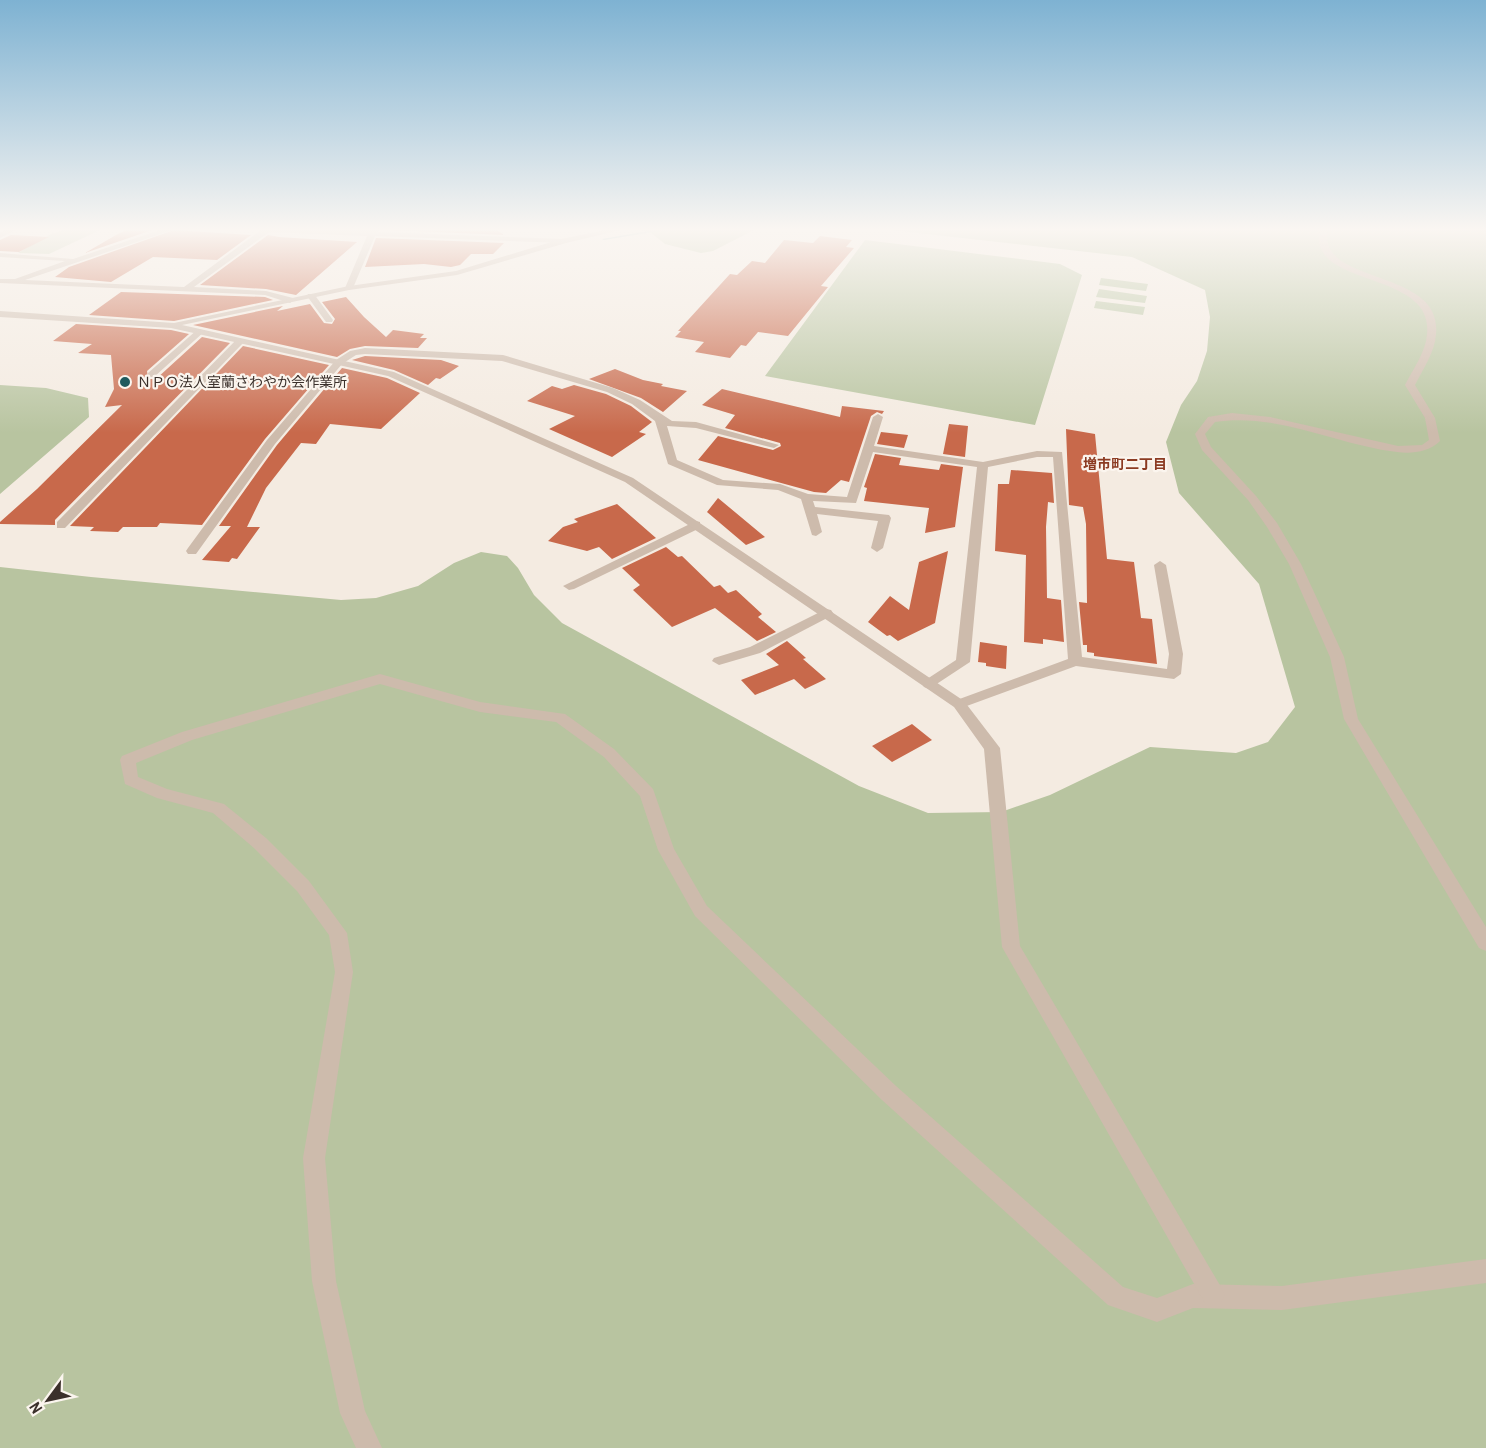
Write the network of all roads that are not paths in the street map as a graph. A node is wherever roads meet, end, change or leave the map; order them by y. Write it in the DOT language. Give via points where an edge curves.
graph roads {
  1 [pos="282,298"];
  2 [pos="302,298"];
  3 [pos="311,298"];
  4 [pos="1416,298"];
  5 [pos="290,300"];
  6 [pos="0,314"];
  7 [pos="329,320"];
  8 [pos="171,325"];
  9 [pos="201,331"];
  10 [pos="240,341"];
  11 [pos="339,362"];
  12 [pos="151,375"];
  13 [pos="878,417"];
  14 [pos="660,420"];
  15 [pos="774,446"];
  16 [pos="868,448"];
  17 [pos="983,465"];
  18 [pos="806,497"];
  19 [pos="810,510"];
  20 [pos="61,525"];
  21 [pos="696,525"];
  22 [pos="816,532"];
  23 [pos="877,548"];
  24 [pos="192,552"];
  25 [pos="1160,565"];
  26 [pos="569,586"];
  27 [pos="826,613"];
  28 [pos="719,661"];
  29 [pos="1075,661"];
  30 [pos="929,684"];
  31 [pos="959,704"];
  32 [pos="1486,943"];
  33 [pos="1486,1271"];
  34 [pos="1213,1295"];
  35 [pos="369,1448"];
  1 -- 5 [label="street"];
  2 -- 5 [label="street"];
  3 -- 7 [label="street"];
  4 -- 32 [label="street" via="1432,329 1427,350 1410,385 1430,418 1435,441 1424,448 1398,449 1270,420 1232,416 1212,419 1200,434 1211,456 1273,526 1295,564 1337,657 1351,719"];
  5 -- 8 [label="street"];
  6 -- 8 [label="street"];
  8 -- 9 [label="street"];
  9 -- 10 [label="street"];
  9 -- 12 [label="street"];
  10 -- 11 [label="street"];
  10 -- 20 [label="street"];
  11 -- 14 [label="street" via="365,351 503,358 610,390 636,402"];
  11 -- 21 [label="street" via="391,374 619,475"];
  11 -- 24 [label="street" via="271,442"];
  13 -- 16 [label="street"];
  14 -- 15 [label="street" via="696,425"];
  14 -- 18 [label="street" via="672,462 721,483 780,488"];
  16 -- 17 [label="street"];
  16 -- 18 [label="street" via="852,501"];
  17 -- 29 [label="street" via="1037,454 1058,454"];
  17 -- 30 [label="street" via="963,662"];
  18 -- 19 [label="street"];
  19 -- 22 [label="street"];
  19 -- 23 [label="street" via="885,518"];
  21 -- 26 [label="street"];
  21 -- 27 [label="street"];
  25 -- 29 [label="street" via="1176,654 1174,674"];
  27 -- 28 [label="street" via="755,650"];
  27 -- 30 [label="street"];
  29 -- 31 [label="street"];
  30 -- 31 [label="street"];
  31 -- 34 [label="street" via="992,748 1011,947"];
  33 -- 34 [label="street" via="1282,1298"];
  34 -- 35 [label="street" via="1193,1296 1157,1310 1116,1297 915,1117 701,911 666,850 647,793 609,753 560,718 480,707 380,680 187,736 128,760 131,780 163,794 218,808 303,886 338,933 344,972 314,1158 324,1281 353,1413"];
}
